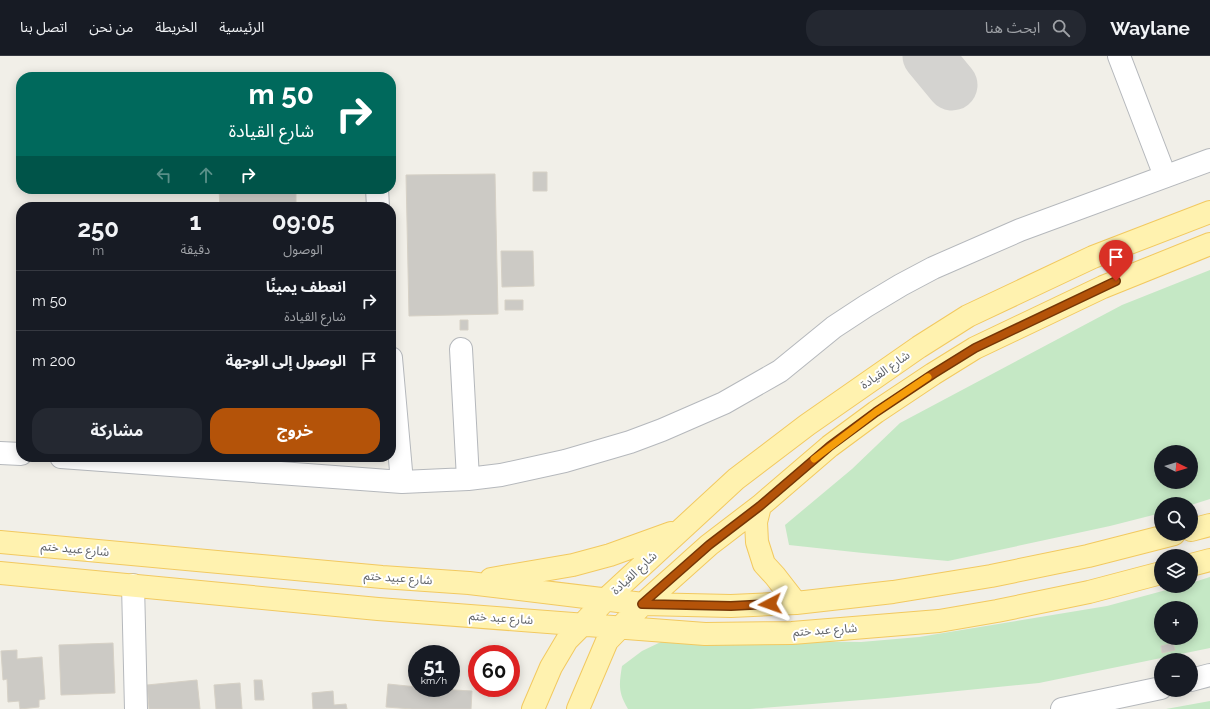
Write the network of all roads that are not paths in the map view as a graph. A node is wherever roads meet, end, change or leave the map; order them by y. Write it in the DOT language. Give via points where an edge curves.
graph roads {
  1 [pos="1119,56"];
  2 [pos="1210,160"];
  3 [pos="1165,176"];
  4 [pos="1210,212"];
  5 [pos="1210,244"];
  6 [pos="461,349"];
  7 [pos="396,414"];
  8 [pos="0,453"];
  9 [pos="16,454"];
  10 [pos="129,462"];
  11 [pos="468,479"];
  12 [pos="402,482"];
  13 [pos="760,506"];
  14 [pos="1210,525"];
  15 [pos="1198,528"];
  16 [pos="681,529"];
  17 [pos="1154,539"];
  18 [pos="0,542"];
  19 [pos="1210,560"];
  20 [pos="1198,563"];
  21 [pos="0,573"];
  22 [pos="1154,575"];
  23 [pos="469,583"];
  24 [pos="133,585"];
  25 [pos="606,599"];
  26 [pos="796,602"];
  27 [pos="642,604"];
  28 [pos="583,624"];
  29 [pos="619,627"];
  30 [pos="1210,675"];
  31 [pos="1198,678"];
  32 [pos="1154,689"];
  33 [pos="136,709"];
  34 [pos="533,709"];
  35 [pos="578,709"];
  36 [pos="1062,709"];
  1 -- 3 [label="street"];
  2 -- 3 [label="street"];
  3 -- 11 [label="street" via="1020,230 927,271 834,327 780,371 724,403 687,420 630,442 566,461"];
  4 -- 16 [label="main road, شارع القيادة" via="1093,257 968,316 807,425 736,479"];
  5 -- 13 [label="main road" via="1103,287 975,348 876,412 830,446"];
  6 -- 11 [label="street"];
  7 -- 12 [label="street"];
  8 -- 9 [label="street"];
  10 -- 12 [label="street"];
  11 -- 12 [label="street"];
  13 -- 26 [label="main road" via="756,522 757,542 764,564"];
  13 -- 27 [label="main road" via="709,545"];
  14 -- 15 [label="main road"];
  16 -- 23 [label="main road" via="610,555 573,565"];
  16 -- 25 [label="main road, شارع القيادة"];
  17 -- 26 [label="main road" via="991,576 893,592"];
  18 -- 23 [label="main road, شارع عبيد ختم"];
  19 -- 20 [label="main road"];
  21 -- 24 [label="main road"];
  22 -- 29 [label="main road, شارع عبد ختم" via="1089,592 997,611 911,624 792,633 721,634"];
  23 -- 25 [label="main road, شارع عبيد ختم"];
  24 -- 28 [label="main road, شارع عبد ختم" via="388,610"];
  24 -- 33 [label="street"];
  25 -- 27 [label="main road, شارع عبيد ختم"];
  25 -- 28 [label="main road, شارع القيادة"];
  26 -- 27 [label="main road, شارع عبيد ختم" via="731,606"];
  27 -- 29 [label="main road"];
  28 -- 29 [label="main road, شارع عبد ختم"];
  28 -- 34 [label="main road, شارع القيادة" via="567,640 551,667"];
  29 -- 35 [label="main road" via="607,641"];
  30 -- 31 [label="street"];
  32 -- 36 [label="street"];
}
